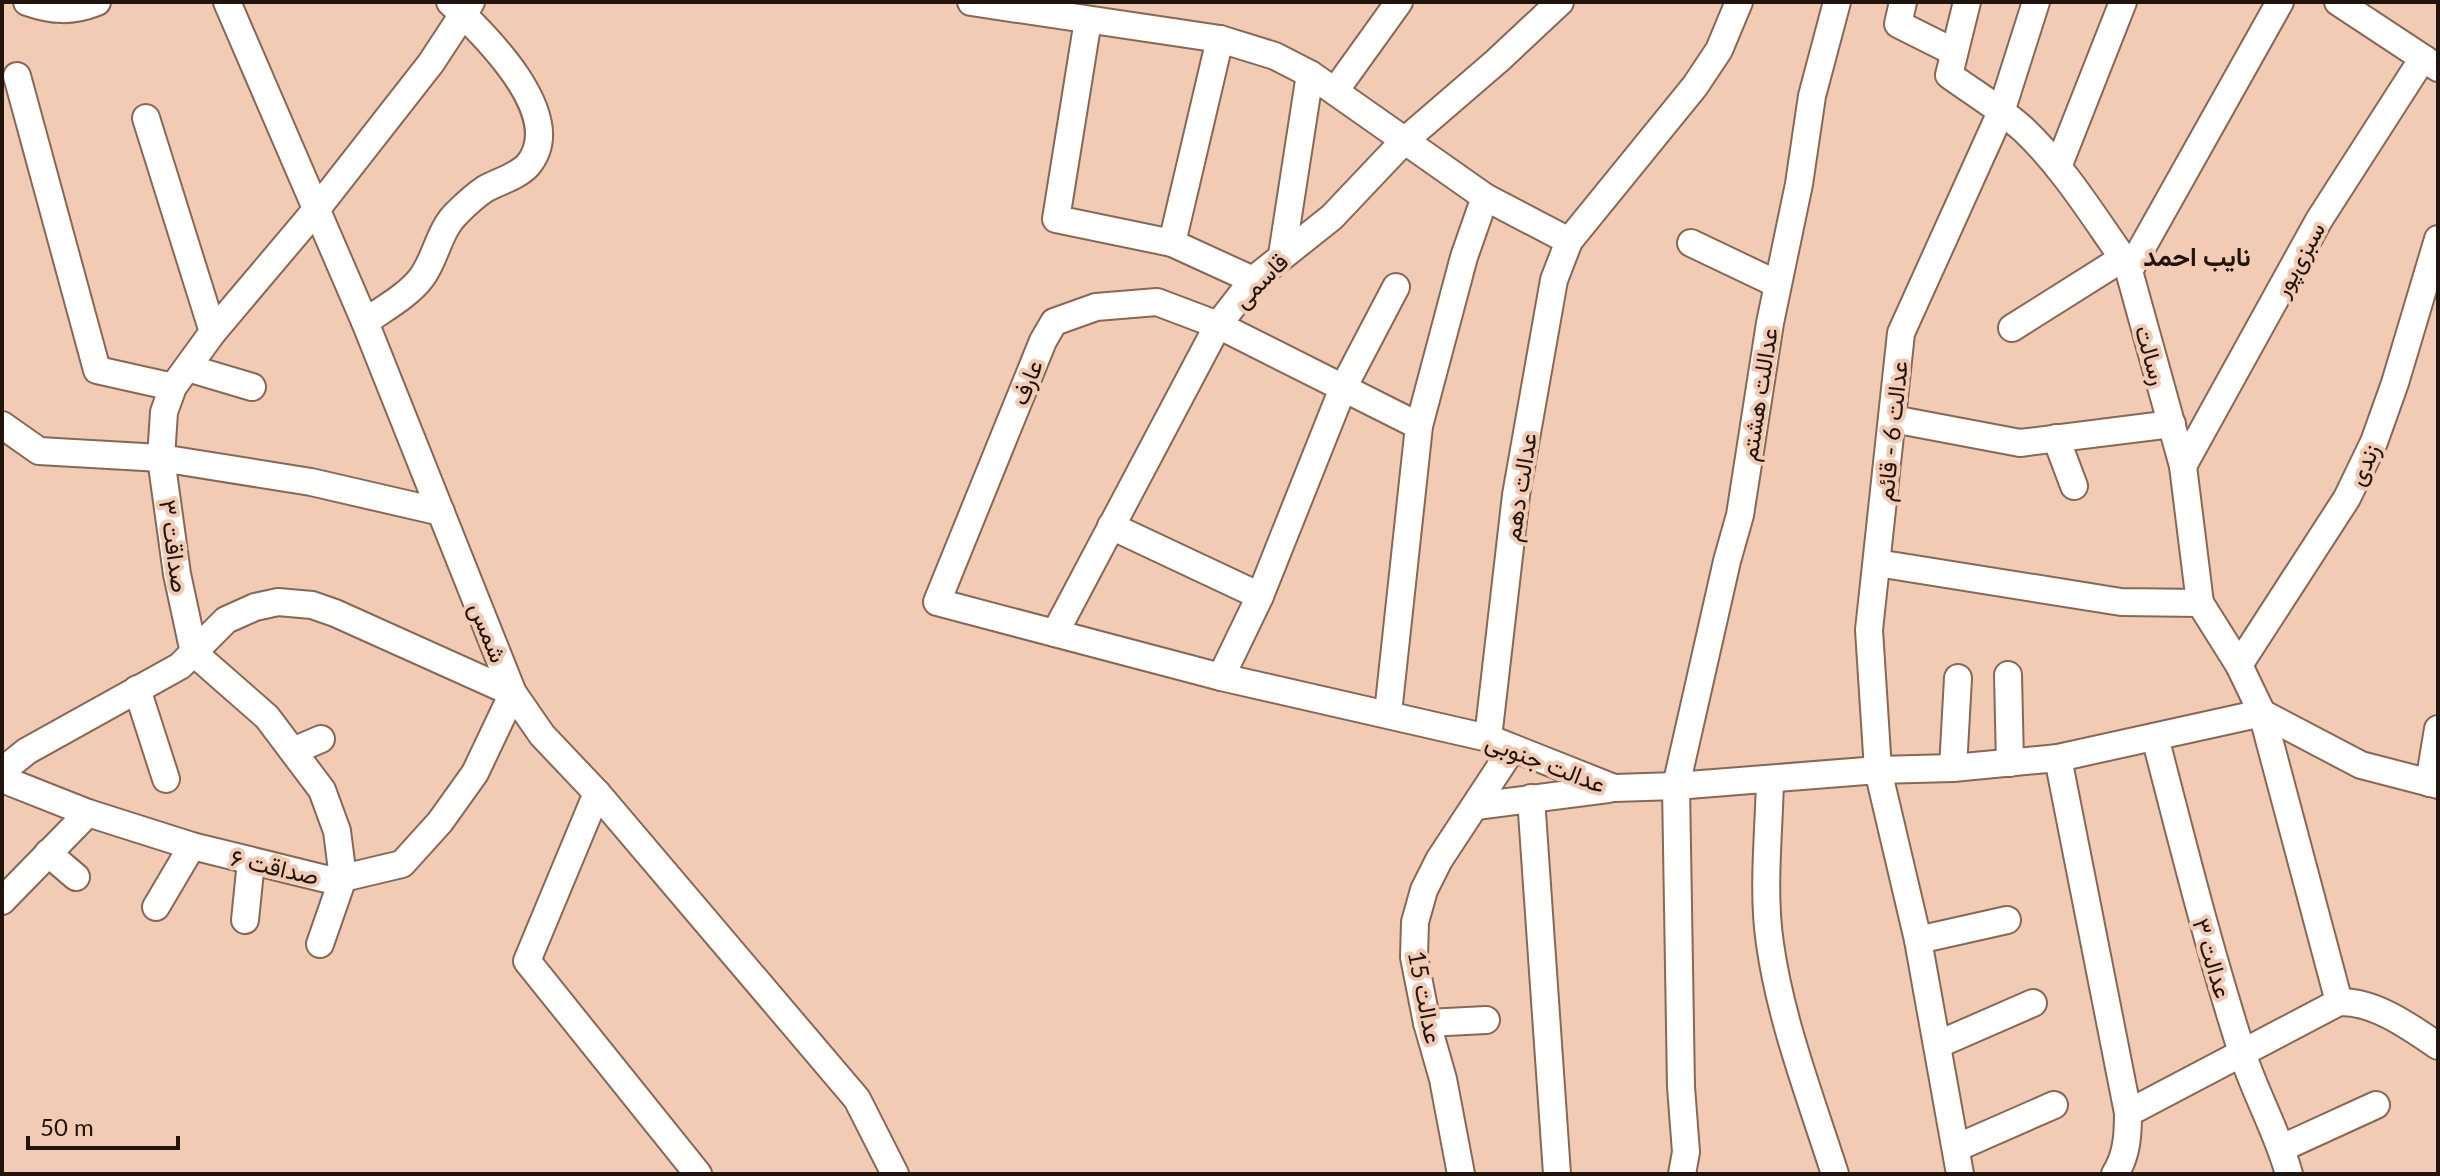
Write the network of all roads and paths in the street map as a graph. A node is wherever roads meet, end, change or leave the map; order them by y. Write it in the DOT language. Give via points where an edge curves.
graph roads {
  1 [pos="27,2"];
  2 [pos="97,2"];
  3 [pos="227,2"];
  4 [pos="971,2"];
  5 [pos="978,2"];
  6 [pos="1399,2"];
  7 [pos="1560,2"];
  8 [pos="1739,2"];
  9 [pos="1837,2"];
  10 [pos="1903,2"];
  11 [pos="1967,2"];
  12 [pos="2036,2"];
  13 [pos="2123,2"];
  14 [pos="2280,2"];
  15 [pos="2338,2"];
  16 [pos="462,6"];
  17 [pos="1102,14"];
  18 [pos="1220,39"];
  19 [pos="1954,52"];
  20 [pos="2430,63"];
  21 [pos="1310,74"];
  22 [pos="17,76"];
  23 [pos="1335,91"];
  24 [pos="2001,112"];
  25 [pos="146,118"];
  26 [pos="1403,142"];
  27 [pos="2058,167"];
  28 [pos="1485,197"];
  29 [pos="316,210"];
  30 [pos="2438,239"];
  31 [pos="1569,241"];
  32 [pos="1172,243"];
  33 [pos="1691,243"];
  34 [pos="1282,255"];
  35 [pos="2126,264"];
  36 [pos="1253,280"];
  37 [pos="1777,284"];
  38 [pos="1396,287"];
  39 [pos="365,322"];
  40 [pos="1218,325"];
  41 [pos="2012,328"];
  42 [pos="213,332"];
  43 [pos="181,377"];
  44 [pos="252,387"];
  45 [pos="1343,388"];
  46 [pos="1893,419"];
  47 [pos="2172,424"];
  48 [pos="1419,426"];
  49 [pos="7,436"];
  50 [pos="2056,438"];
  51 [pos="161,458"];
  52 [pos="2183,466"];
  53 [pos="2074,486"];
  54 [pos="441,512"];
  55 [pos="1111,526"];
  56 [pos="1877,563"];
  57 [pos="1260,596"];
  58 [pos="937,602"];
  59 [pos="2200,603"];
  60 [pos="1055,633"];
  61 [pos="194,653"];
  62 [pos="2239,665"];
  63 [pos="2008,675"];
  64 [pos="1221,677"];
  65 [pos="1958,678"];
  66 [pos="137,689"];
  67 [pos="513,693"];
  68 [pos="1388,713"];
  69 [pos="2262,713"];
  70 [pos="2438,729"];
  71 [pos="2155,737"];
  72 [pos="321,739"];
  73 [pos="1500,743"];
  74 [pos="293,751"];
  75 [pos="2058,758"];
  76 [pos="2010,763"];
  77 [pos="1953,768"];
  78 [pos="1878,770"];
  79 [pos="2,771"];
  80 [pos="2,779"];
  81 [pos="166,779"];
  82 [pos="1770,779"];
  83 [pos="2434,784"];
  84 [pos="1676,786"];
  85 [pos="1614,788"];
  86 [pos="597,793"];
  87 [pos="1531,798"];
  88 [pos="1476,806"];
  89 [pos="88,813"];
  90 [pos="192,846"];
  91 [pos="48,853"];
  92 [pos="251,861"];
  93 [pos="76,877"];
  94 [pos="343,878"];
  95 [pos="2,901"];
  96 [pos="156,907"];
  97 [pos="245,920"];
  98 [pos="2007,920"];
  99 [pos="1918,940"];
  100 [pos="320,944"];
  101 [pos="2339,1002"];
  102 [pos="2033,1003"];
  103 [pos="1486,1020"];
  104 [pos="1427,1023"];
  105 [pos="1939,1044"];
  106 [pos="2438,1046"];
  107 [pos="2242,1054"];
  108 [pos="2054,1105"];
  109 [pos="2376,1105"];
  110 [pos="2128,1113"];
  111 [pos="1956,1148"];
  112 [pos="2282,1148"];
  113 [pos="698,1174"];
  114 [pos="895,1174"];
  115 [pos="1461,1174"];
  116 [pos="1557,1174"];
  117 [pos="1682,1174"];
  118 [pos="1835,1174"];
  119 [pos="1960,1174"];
  120 [pos="2115,1174"];
  121 [pos="2289,1174"];
  1 -- 2 [label="street" via="65,11"];
  3 -- 29 [label="street, شمس"];
  4 -- 5 [label="street"];
  5 -- 17 [label="street"];
  6 -- 23 [label="street"];
  7 -- 26 [label="street, قاسمی"];
  8 -- 31 [label="street, عدالت دهم" via="1719,50 1695,86"];
  9 -- 37 [label="street, عداللت هشتم" via="1812,96"];
  10 -- 19 [label="street" via="1898,24"];
  11 -- 19 [label="street"];
  12 -- 24 [label="street, عدالت 6 - قائم"];
  13 -- 27 [label="street"];
  14 -- 35 [label="street"];
  15 -- 20 [label="street"];
  16 -- 29 [label="street, صداقت ۳" via="431,63"];
  16 -- 39 [label="street" via="526,90 537,123 537,148 527,166 454,215 423,276"];
  17 -- 18 [label="street"];
  17 -- 32 [label="street" via="1056,219"];
  18 -- 21 [label="street" via="1275,56"];
  18 -- 32 [label="street"];
  19 -- 24 [label="street, رسالت" via="1949,75"];
  20 -- 52 [label="street, سبزی‌پور" via="2319,220"];
  21 -- 23 [label="street"];
  21 -- 34 [label="street"];
  22 -- 43 [label="street" via="97,370"];
  23 -- 26 [label="street"];
  24 -- 27 [label="street, رسالت"];
  24 -- 46 [label="street, عدالت 6 - قائم" via="1901,333"];
  25 -- 42 [label="street"];
  26 -- 28 [label="street"];
  26 -- 34 [label="street, قاسمی" via="1332,217"];
  27 -- 35 [label="street, رسالت"];
  28 -- 31 [label="street"];
  28 -- 48 [label="street"];
  29 -- 39 [label="street, شمس"];
  29 -- 42 [label="street, صداقت ۳"];
  30 -- 62 [label="street, زندی" via="2374,442 2347,498"];
  31 -- 73 [label="street, عدالت دهم" via="1554,280 1516,495"];
  32 -- 36 [label="street"];
  33 -- 37 [label="street"];
  34 -- 36 [label="street, قاسمی"];
  35 -- 41 [label="street"];
  35 -- 47 [label="street, رسالت"];
  36 -- 40 [label="street, قاسمی"];
  37 -- 84 [label="street, عداللت هشتم" via="1740,515"];
  38 -- 45 [label="street"];
  39 -- 54 [label="street, شمس"];
  40 -- 45 [label="street, عارف"];
  40 -- 55 [label="street, قاسمی"];
  40 -- 58 [label="street, عارف" via="1157,302 1096,307 1054,322"];
  42 -- 43 [label="street, صداقت ۳"];
  43 -- 44 [label="street"];
  43 -- 51 [label="street, صداقت ۳" via="164,412"];
  45 -- 48 [label="street, عارف"];
  45 -- 57 [label="street"];
  46 -- 50 [label="street" via="2020,443"];
  46 -- 56 [label="street, عدالت 6 - قائم"];
  47 -- 50 [label="street"];
  47 -- 52 [label="street, رسالت"];
  48 -- 68 [label="street"];
  49 -- 51 [label="street" via="39,451"];
  50 -- 53 [label="street"];
  51 -- 54 [label="street" via="311,482"];
  51 -- 61 [label="street, صداقت ۳"];
  52 -- 59 [label="street, رسالت"];
  54 -- 67 [label="street, شمس"];
  55 -- 57 [label="street"];
  55 -- 60 [label="street, قاسمی"];
  56 -- 59 [label="street" via="2121,602"];
  56 -- 78 [label="street, عدالت 6 - قائم" via="1869,630"];
  57 -- 64 [label="street"];
  58 -- 60 [label="street, عدالت جنوبی"];
  59 -- 62 [label="street, رسالت"];
  60 -- 64 [label="street, عدالت جنوبی"];
  61 -- 66 [label="street"];
  61 -- 67 [label="street" via="226,620 255,607 295,602 335,613"];
  61 -- 74 [label="street" via="267,717"];
  62 -- 69 [label="street, رسالت"];
  63 -- 76 [label="street"];
  64 -- 68 [label="street, عدالت جنوبی"];
  65 -- 77 [label="street"];
  66 -- 79 [label="street" via="27,751"];
  66 -- 81 [label="street"];
  67 -- 86 [label="street, شمس" via="542,735"];
  67 -- 94 [label="street, صداقت ۶" via="475,773 402,864"];
  68 -- 73 [label="street, عدالت جنوبی"];
  69 -- 71 [label="street, عدالت جنوبی"];
  69 -- 83 [label="street" via="2361,765"];
  69 -- 101 [label="street, رسالت"];
  70 -- 83 [label="street"];
  71 -- 75 [label="street, عدالت جنوبی"];
  71 -- 107 [label="street, عدالت ۳"];
  72 -- 74 [label="street"];
  73 -- 85 [label="street, عدالت جنوبی"];
  73 -- 88 [label="street, عدالت 15"];
  74 -- 94 [label="street" via="322,790 337,831"];
  75 -- 76 [label="street, عدالت جنوبی"];
  75 -- 110 [label="street"];
  76 -- 77 [label="street, عدالت جنوبی"];
  77 -- 78 [label="street, عدالت جنوبی"];
  78 -- 82 [label="street, عدالت جنوبی"];
  78 -- 99 [label="street, عدالت 6 - قائم"];
  80 -- 89 [label="street, صداقت ۶"];
  82 -- 84 [label="street, عدالت جنوبی"];
  82 -- 118 [label="street" via="1771,954"];
  84 -- 85 [label="street, عدالت جنوبی"];
  84 -- 117 [label="street, عداللت هشتم" via="1686,1152"];
  85 -- 87 [label="street"];
  86 -- 113 [label="street" via="527,961"];
  86 -- 114 [label="street, شمس" via="857,1099"];
  87 -- 88 [label="street"];
  87 -- 116 [label="street"];
  88 -- 104 [label="street, عدالت 15" via="1439,860 1415,922 1414,957"];
  89 -- 90 [label="street, صداقت ۶"];
  89 -- 91 [label="street"];
  90 -- 92 [label="street, صداقت ۶"];
  90 -- 96 [label="street"];
  91 -- 93 [label="street"];
  91 -- 95 [label="street"];
  92 -- 94 [label="street, صداقت ۶" via="326,879"];
  92 -- 97 [label="street"];
  94 -- 100 [label="street"];
  98 -- 99 [label="street"];
  99 -- 105 [label="street, عدالت 6 - قائم"];
  101 -- 106 [label="street" via="2370,1006"];
  101 -- 107 [label="street"];
  102 -- 105 [label="street"];
  103 -- 104 [label="street"];
  104 -- 115 [label="street, عدالت 15"];
  105 -- 111 [label="street, عدالت 6 - قائم"];
  107 -- 110 [label="street"];
  107 -- 112 [label="street, عدالت ۳"];
  108 -- 111 [label="street"];
  109 -- 112 [label="street"];
  110 -- 120 [label="street" via="2128,1138"];
  111 -- 119 [label="street, عدالت 6 - قائم"];
  112 -- 121 [label="street, عدالت ۳"];
}
